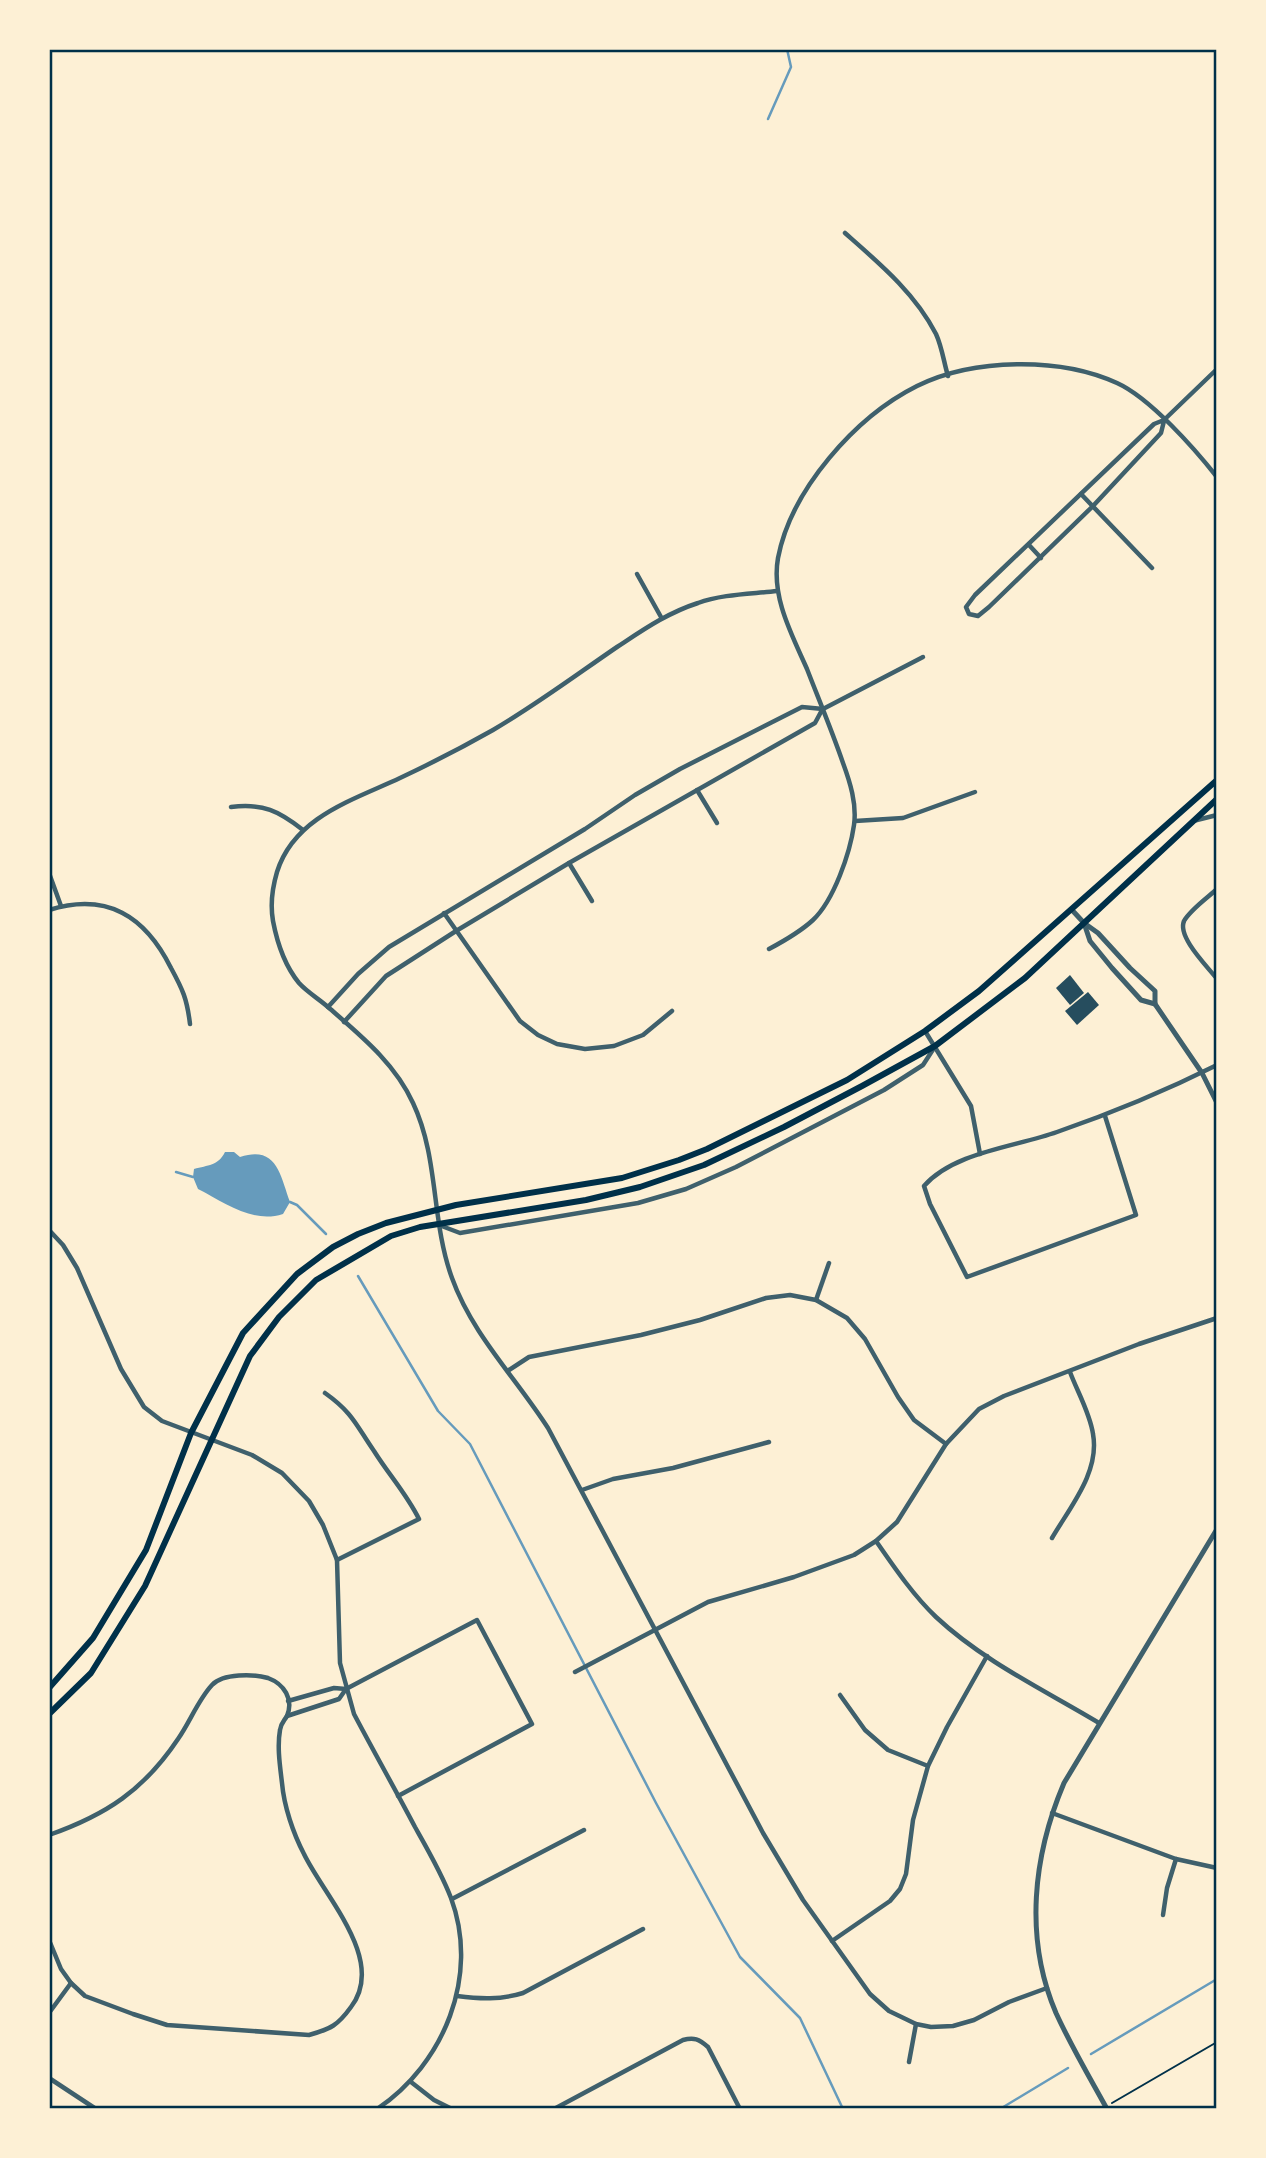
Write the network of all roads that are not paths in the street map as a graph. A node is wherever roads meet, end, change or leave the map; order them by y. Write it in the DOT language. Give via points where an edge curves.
graph roads {
  1 [pos="845,233"];
  2 [pos="1217,369"];
  3 [pos="948,376"];
  4 [pos="1164,420"];
  5 [pos="1217,477"];
  6 [pos="1082,494"];
  7 [pos="1093,506"];
  8 [pos="1029,545"];
  9 [pos="1041,558"];
  10 [pos="1152,568"];
  11 [pos="637,574"];
  12 [pos="777,591"];
  13 [pos="661,617"];
  14 [pos="923,657"];
  15 [pos="823,709"];
  16 [pos="1217,780"];
  17 [pos="696,790"];
  18 [pos="975,792"];
  19 [pos="1217,799"];
  20 [pos="232,807"];
  21 [pos="1217,815"];
  22 [pos="855,821"];
  23 [pos="1192,821"];
  24 [pos="718,823"];
  25 [pos="303,830"];
  26 [pos="569,863"];
  27 [pos="49,873"];
  28 [pos="1217,889"];
  29 [pos="592,901"];
  30 [pos="61,906"];
  31 [pos="49,910"];
  32 [pos="1072,910"];
  33 [pos="444,913"];
  34 [pos="1084,923"];
  35 [pos="456,931"];
  36 [pos="769,949"];
  37 [pos="1217,979"];
  38 [pos="1155,1004"];
  39 [pos="328,1007"];
  40 [pos="672,1012"];
  41 [pos="344,1022"];
  42 [pos="190,1024"];
  43 [pos="925,1031"];
  44 [pos="935,1046"];
  45 [pos="1217,1065"];
  46 [pos="1202,1073"];
  47 [pos="1217,1103"];
  48 [pos="1105,1116"];
  49 [pos="980,1154"];
  50 [pos="435,1210"];
  51 [pos="438,1225"];
  52 [pos="49,1230"];
  53 [pos="829,1263"];
  54 [pos="816,1300"];
  55 [pos="1217,1318"];
  56 [pos="509,1370"];
  57 [pos="1069,1372"];
  58 [pos="325,1394"];
  59 [pos="191,1433"];
  60 [pos="210,1439"];
  61 [pos="769,1442"];
  62 [pos="946,1444"];
  63 [pos="582,1490"];
  64 [pos="1217,1529"];
  65 [pos="1052,1538"];
  66 [pos="876,1541"];
  67 [pos="337,1560"];
  68 [pos="655,1630"];
  69 [pos="987,1656"];
  70 [pos="575,1672"];
  71 [pos="49,1688"];
  72 [pos="346,1689"];
  73 [pos="840,1695"];
  74 [pos="288,1701"];
  75 [pos="49,1714"];
  76 [pos="287,1716"];
  77 [pos="1099,1723"];
  78 [pos="928,1766"];
  79 [pos="398,1796"];
  80 [pos="1051,1813"];
  81 [pos="584,1830"];
  82 [pos="49,1835"];
  83 [pos="1176,1860"];
  84 [pos="1217,1868"];
  85 [pos="452,1899"];
  86 [pos="1163,1915"];
  87 [pos="643,1929"];
  88 [pos="49,1940"];
  89 [pos="832,1941"];
  90 [pos="71,1983"];
  91 [pos="1047,1988"];
  92 [pos="457,1996"];
  93 [pos="49,2013"];
  94 [pos="916,2024"];
  95 [pos="909,2062"];
  96 [pos="49,2078"];
  97 [pos="411,2082"];
  98 [pos="1106,2108"];
  99 [pos="96,2109"];
  100 [pos="377,2109"];
  101 [pos="452,2109"];
  102 [pos="554,2109"];
  103 [pos="740,2109"];
  1 -- 3 [label="street" via="916,303 937,336"];
  2 -- 4 [label="street"];
  3 -- 4 [label="street" via="1009,365 1076,369 1120,384"];
  3 -- 12 [label="street" via="917,386 877,413 826,460 790,523 778,557"];
  4 -- 5 [label="street"];
  4 -- 6 [label="street" via="1154,424"];
  4 -- 7 [label="street" via="1161,433"];
  6 -- 7 [label="street"];
  6 -- 8 [label="street"];
  7 -- 9 [label="street"];
  7 -- 10 [label="street"];
  8 -- 9 [label="street"];
  8 -- 9 [label="street" via="970,601 966,607 969,614 981,614"];
  11 -- 13 [label="street"];
  12 -- 13 [label="street" via="701,601"];
  12 -- 15 [label="street"];
  13 -- 25 [label="street" via="505,723 331,810"];
  14 -- 15 [label="street"];
  15 -- 17 [label="street" via="815,723"];
  15 -- 22 [label="street" via="851,786"];
  15 -- 33 [label="street" via="802,707 680,769"];
  16 -- 32 [label="main road"];
  17 -- 24 [label="street"];
  17 -- 26 [label="street"];
  18 -- 22 [label="street" via="903,818"];
  19 -- 23 [label="main road"];
  20 -- 25 [label="street" via="268,808"];
  21 -- 23 [label="street"];
  22 -- 36 [label="street" via="838,880 815,919"];
  23 -- 34 [label="main road"];
  25 -- 39 [label="street" via="279,865 271,908 277,943 299,982"];
  26 -- 29 [label="street"];
  26 -- 35 [label="street"];
  27 -- 30 [label="street"];
  28 -- 37 [label="street" via="1185,919 1182,928"];
  30 -- 31 [label="street"];
  30 -- 42 [label="street" via="102,905 139,923 155,939 187,998"];
  32 -- 34 [label="street"];
  32 -- 43 [label="main road"];
  33 -- 35 [label="street"];
  33 -- 39 [label="street" via="388,947"];
  34 -- 38 [label="street" via="1150,986"];
  34 -- 38 [label="street" via="1090,941 1112,968 1141,1000"];
  34 -- 44 [label="main road" via="1025,978"];
  35 -- 40 [label="street" via="520,1021 557,1044 585,1049 614,1046 643,1035"];
  35 -- 41 [label="street" via="386,976"];
  38 -- 46 [label="street"];
  39 -- 41 [label="street"];
  41 -- 50 [label="street" via="375,1049 413,1102 430,1157"];
  43 -- 44 [label="street"];
  43 -- 50 [label="main road" via="847,1080 678,1160 622,1178"];
  44 -- 49 [label="street" via="971,1106"];
  44 -- 51 [label="main road" via="704,1164 586,1200"];
  44 -- 51 [label="street" via="923,1065 884,1090 686,1189 639,1203 460,1233"];
  45 -- 46 [label="street"];
  46 -- 47 [label="street"];
  46 -- 48 [label="street"];
  48 -- 49 [label="street"];
  48 -- 49 [label="street" via="1136,1214 967,1278 923,1186 934,1174"];
  50 -- 51 [label="street"];
  50 -- 59 [label="main road" via="358,1234 297,1274 243,1333"];
  51 -- 56 [label="street" via="466,1310"];
  51 -- 60 [label="main road" via="391,1236 316,1280 279,1317 250,1356"];
  52 -- 59 [label="street" via="77,1268 121,1369 144,1407 162,1421"];
  53 -- 54 [label="street"];
  54 -- 56 [label="street" via="790,1295 766,1298 641,1335 530,1357"];
  54 -- 62 [label="street" via="846,1318 865,1339 914,1420"];
  55 -- 57 [label="street"];
  56 -- 63 [label="street"];
  57 -- 62 [label="street" via="979,1409"];
  57 -- 65 [label="street" via="1093,1432 1094,1455 1087,1477"];
  58 -- 67 [label="street" via="356,1421 419,1520"];
  59 -- 60 [label="street"];
  59 -- 71 [label="main road" via="146,1550 93,1638"];
  60 -- 67 [label="street" via="252,1455 282,1474 309,1501"];
  60 -- 75 [label="main road" via="145,1586 91,1672"];
  61 -- 63 [label="street"];
  62 -- 66 [label="street" via="897,1522"];
  63 -- 68 [label="street"];
  64 -- 77 [label="street"];
  66 -- 68 [label="street" via="854,1555 794,1577 708,1602"];
  66 -- 69 [label="street" via="936,1617"];
  67 -- 72 [label="street" via="340,1663"];
  68 -- 70 [label="street"];
  68 -- 89 [label="street" via="763,1833"];
  69 -- 77 [label="street"];
  69 -- 78 [label="street"];
  72 -- 74 [label="street"];
  72 -- 76 [label="street" via="339,1699"];
  72 -- 79 [label="street" via="354,1714"];
  72 -- 79 [label="street" via="477,1620 532,1724"];
  73 -- 78 [label="street" via="865,1730 888,1750"];
  74 -- 76 [label="street"];
  74 -- 82 [label="street" via="282,1685 264,1677 219,1680 140,1786 96,1816"];
  76 -- 90 [label="street" via="279,1731 279,1756 282,1787 296,1836 361,1961 358,1998 339,2023 309,2035 167,2025 85,1996"];
  77 -- 80 [label="street"];
  78 -- 89 [label="street" via="900,1889"];
  79 -- 85 [label="street"];
  80 -- 83 [label="street"];
  80 -- 91 [label="street" via="1037,1876 1035,1913"];
  81 -- 85 [label="street"];
  83 -- 84 [label="street"];
  83 -- 86 [label="street"];
  85 -- 92 [label="street" via="460,1937"];
  87 -- 92 [label="street" via="523,1993 485,1999"];
  88 -- 90 [label="street"];
  89 -- 94 [label="street" via="870,1994 889,2011"];
  90 -- 93 [label="street"];
  91 -- 94 [label="street" via="953,2026"];
  91 -- 98 [label="street"];
  92 -- 97 [label="street" via="435,2050"];
  94 -- 95 [label="street"];
  96 -- 99 [label="street"];
  97 -- 100 [label="street"];
  97 -- 101 [label="street"];
  102 -- 103 [label="street" via="692,2038 708,2048"];
}
